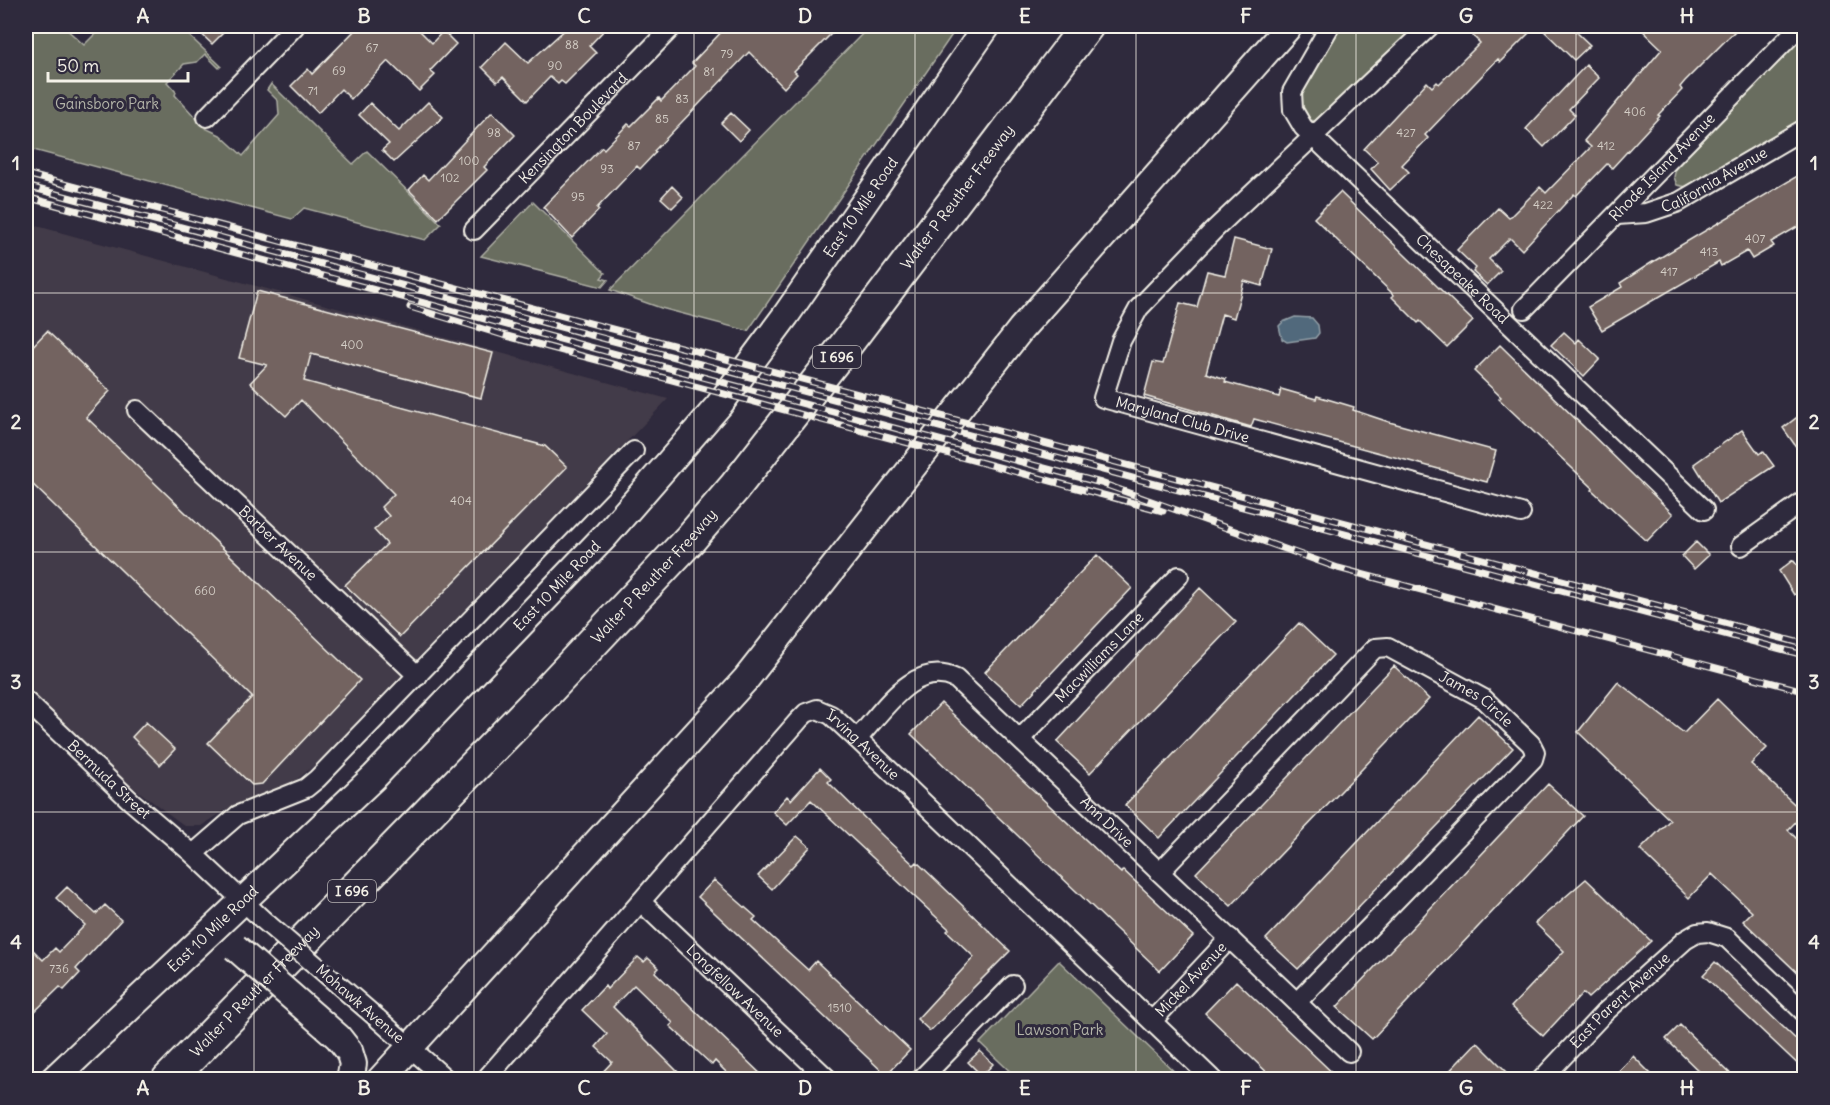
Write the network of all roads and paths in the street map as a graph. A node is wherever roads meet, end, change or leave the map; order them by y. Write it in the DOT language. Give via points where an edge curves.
graph roads {
  1 [pos="295,26"];
  2 [pos="673,26"];
  3 [pos="987,26"];
  4 [pos="1087,26"];
  5 [pos="1289,26"];
  6 [pos="1330,26"];
  7 [pos="1430,26"];
  8 [pos="1800,26"];
  9 [pos="207,117"];
  10 [pos="1804,129"];
  11 [pos="1313,137"];
  12 [pos="1617,215"];
  13 [pos="474,230"];
  14 [pos="1524,309"];
  15 [pos="137,410"];
  16 [pos="634,451"];
  17 [pos="1804,501"];
  18 [pos="1704,510"];
  19 [pos="1521,513"];
  20 [pos="1741,546"];
  21 [pos="1179,576"];
  22 [pos="418,676"];
  23 [pos="26,702"];
  24 [pos="857,738"];
  25 [pos="1020,739"];
  26 [pos="193,854"];
  27 [pos="1160,872"];
  28 [pos="241,901"];
  29 [pos="641,902"];
  30 [pos="1230,938"];
  31 [pos="192,948"];
  32 [pos="1013,985"];
  33 [pos="1298,1002"];
  34 [pos="1804,1012"];
  35 [pos="1152,1021"];
  36 [pos="410,1047"];
  37 [pos="1349,1052"];
  38 [pos="53,1080"];
  39 [pos="168,1080"];
  40 [pos="350,1080"];
  41 [pos="380,1080"];
  42 [pos="447,1080"];
  43 [pos="485,1080"];
  44 [pos="829,1080"];
  45 [pos="920,1080"];
  46 [pos="1213,1080"];
  47 [pos="1541,1080"];
  1 -- 9 [label="street"];
  2 -- 13 [label="street, Kensington Boulevard"];
  3 -- 28 [label="main road, East 10 Mile Road" via="826,260 712,413 606,536 374,777"];
  4 -- 39 [label="highway, Walter P Reuther Freeway / I 696" via="727,497 543,696"];
  5 -- 36 [label="main road" via="1022,329 746,679"];
  6 -- 11 [label="street, Chesapeake Road" via="1292,92 1296,115"];
  7 -- 11 [label="street"];
  8 -- 12 [label="street, Rhode Island Avenue"];
  10 -- 12 [label="street, California Avenue" via="1679,202 1646,213"];
  11 -- 18 [label="street, Chesapeake Road"];
  11 -- 19 [label="street, Maryland Club Drive" via="1139,308 1121,341 1103,398"];
  12 -- 14 [label="street, Rhode Island Avenue"];
  15 -- 22 [label="street, Barber Avenue"];
  16 -- 22 [label="street"];
  17 -- 20 [label="street"];
  21 -- 25 [label="street, Macwilliams Lane"];
  22 -- 26 [label="street" via="306,788 238,815"];
  23 -- 26 [label="street, Bermuda Street"];
  24 -- 25 [label="street, Ann Drive" via="906,686 935,673 956,679"];
  24 -- 29 [label="street, Irving Avenue" via="831,715 817,710 806,713"];
  24 -- 35 [label="street, Irving Avenue"];
  25 -- 27 [label="street, Ann Drive"];
  26 -- 28 [label="street, Mohawk Avenue"];
  27 -- 30 [label="street, Ann Drive"];
  27 -- 33 [label="street, James Circle" via="1375,648 1388,647 1484,699 1531,744 1533,759"];
  28 -- 31 [label="main road, East 10 Mile Road"];
  28 -- 36 [label="street, Mohawk Avenue, bridge"];
  29 -- 43 [label="street, Irving Avenue"];
  29 -- 44 [label="street, Longfellow Avenue"];
  30 -- 33 [label="street, Ann Drive"];
  30 -- 35 [label="street, Mickel Avenue"];
  31 -- 38 [label="main road, East 10 Mile Road"];
  31 -- 40 [label="main road, bridge" via="216,941 235,947 338,1037 349,1051"];
  32 -- 45 [label="street"];
  33 -- 37 [label="street, Ann Drive"];
  34 -- 47 [label="street, East Parent Avenue" via="1727,938 1697,933 1603,1014"];
  35 -- 46 [label="street, Irving Avenue"];
  36 -- 41 [label="main road"];
  36 -- 42 [label="street, Mohawk Avenue"];
}
